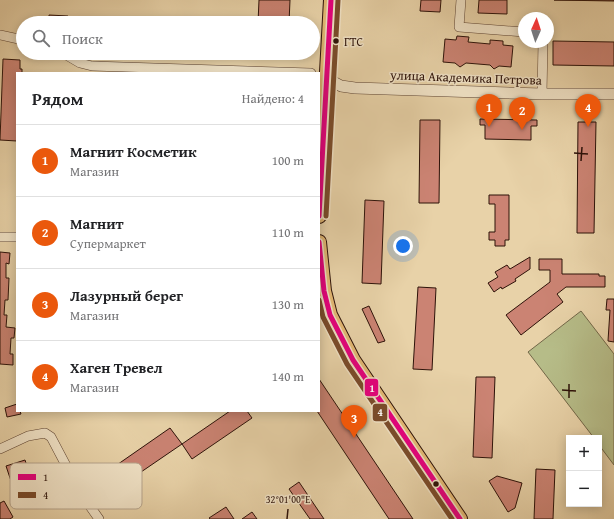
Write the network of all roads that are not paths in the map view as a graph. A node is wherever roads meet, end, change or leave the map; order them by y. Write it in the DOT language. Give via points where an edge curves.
graph roads {
  1 [pos="331,0"];
  2 [pos="461,0"];
  3 [pos="518,32"];
  4 [pos="0,35"];
  5 [pos="16,38"];
  6 [pos="543,48"];
  7 [pos="75,60"];
  8 [pos="280,72"];
  9 [pos="323,77"];
  10 [pos="542,94"];
  11 [pos="614,94"];
  12 [pos="320,181"];
  13 [pos="0,237"];
  14 [pos="16,237"];
  15 [pos="320,252"];
  16 [pos="0,449"];
  17 [pos="65,463"];
  18 [pos="92,509"];
  19 [pos="99,519"];
  20 [pos="460,519"];
  1 -- 9 [label="main road"];
  2 -- 3 [label="street" via="459,27"];
  4 -- 5 [label="street"];
  6 -- 10 [label="street"];
  7 -- 8 [label="street" via="92,66"];
  9 -- 10 [label="street, улица Академика Петрова" via="341,86 355,88"];
  9 -- 12 [label="main road"];
  10 -- 11 [label="street, улица Академика Петрова"];
  13 -- 14 [label="street"];
  15 -- 20 [label="main road" via="324,291 330,315 353,360"];
  16 -- 17 [label="street" via="28,436 45,433 51,437"];
  18 -- 19 [label="street"];
}
